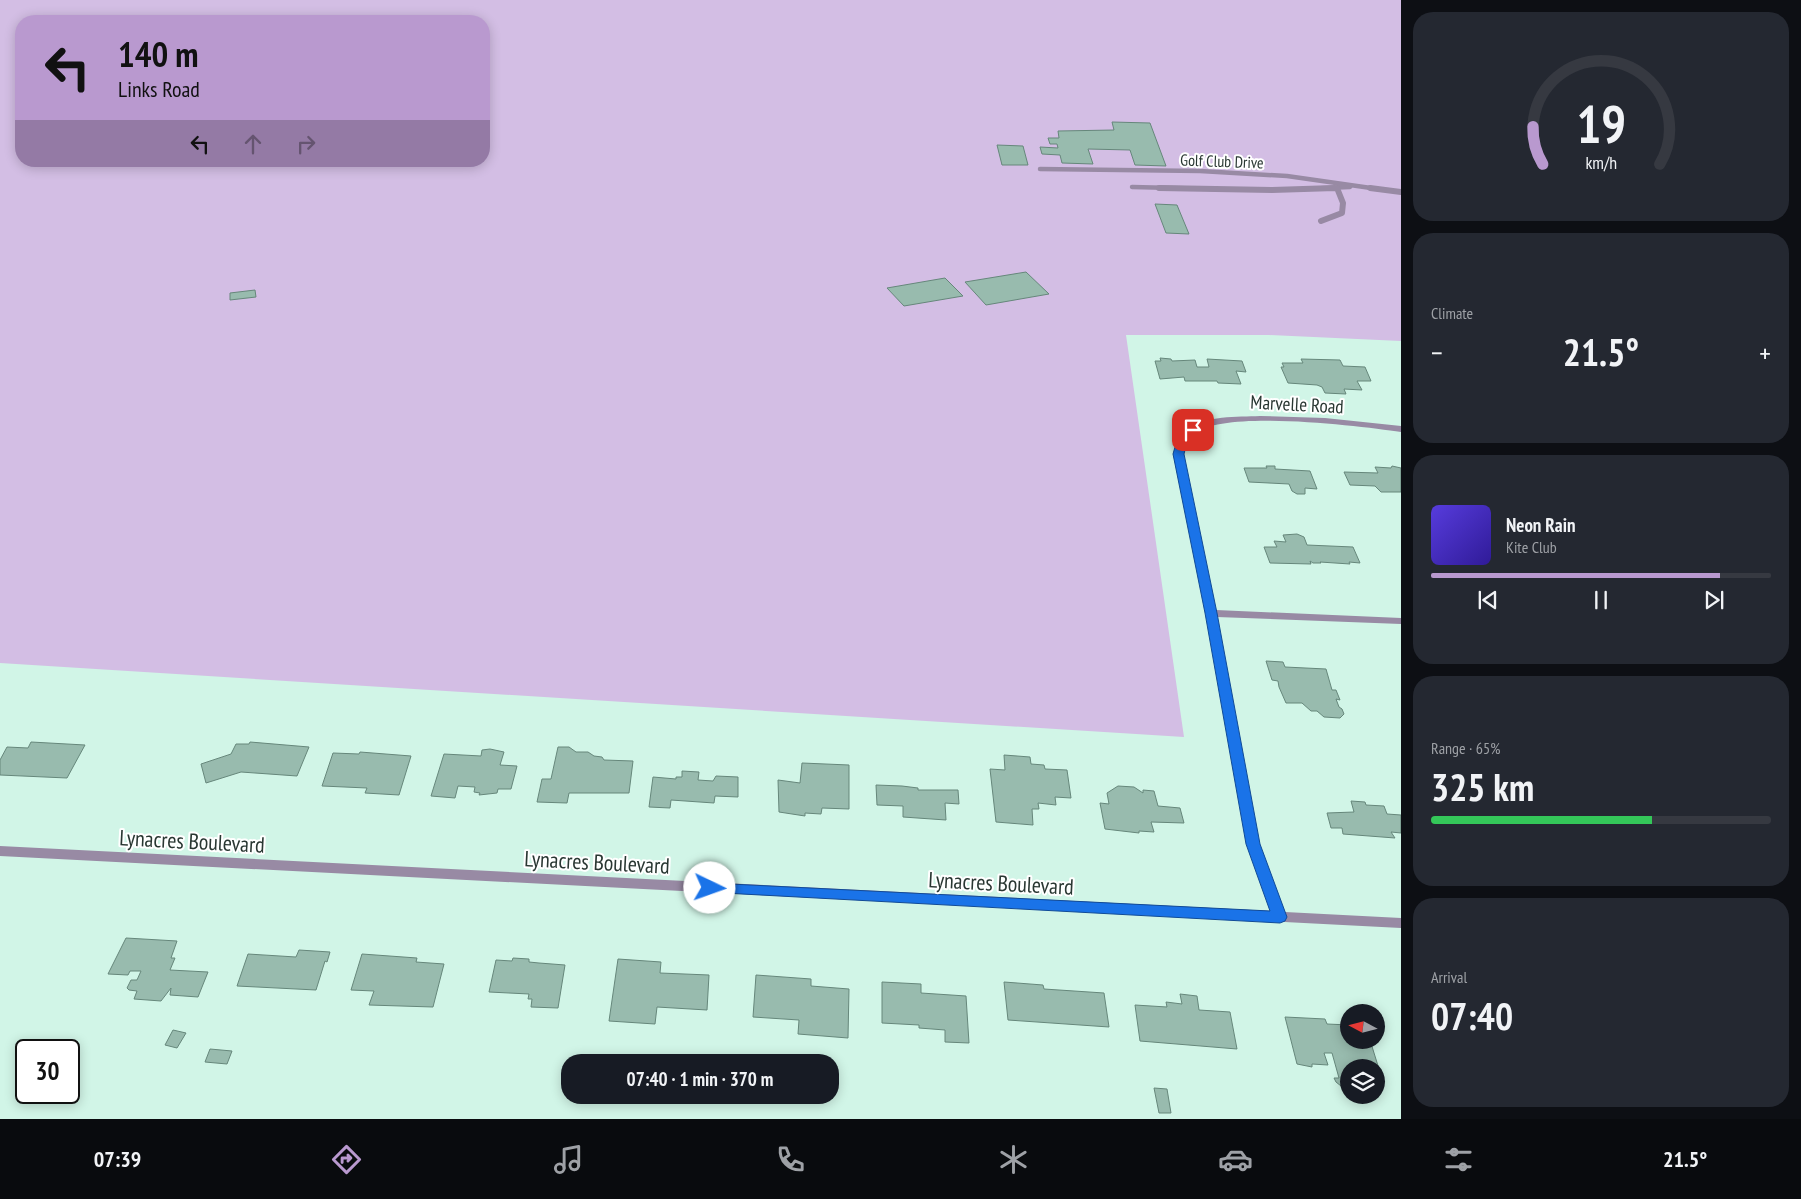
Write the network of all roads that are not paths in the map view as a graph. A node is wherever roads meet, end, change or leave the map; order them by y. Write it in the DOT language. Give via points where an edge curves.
graph roads {
  1 [pos="1040,169"];
  2 [pos="1368,186"];
  3 [pos="1132,187"];
  4 [pos="1337,188"];
  5 [pos="1401,192"];
  6 [pos="1321,221"];
  7 [pos="1401,429"];
  8 [pos="1211,613"];
  9 [pos="1401,622"];
  10 [pos="0,850"];
  11 [pos="1280,917"];
  12 [pos="1401,923"];
  1 -- 2 [label="lane, Golf Club Drive" via="1200,171 1287,176"];
  2 -- 4 [label="lane"];
  2 -- 5 [label="lane, Golf Club Drive"];
  3 -- 4 [label="lane"];
  4 -- 6 [label="lane" via="1343,198 1342,213"];
  7 -- 8 [label="street, Marvelle Road" via="1242,418 1213,421 1193,430 1182,441 1178,454"];
  8 -- 9 [label="street"];
  8 -- 11 [label="street" via="1253,844"];
  10 -- 11 [label="street, Lynacres Boulevard"];
  11 -- 12 [label="street, Lynacres Boulevard"];
}
